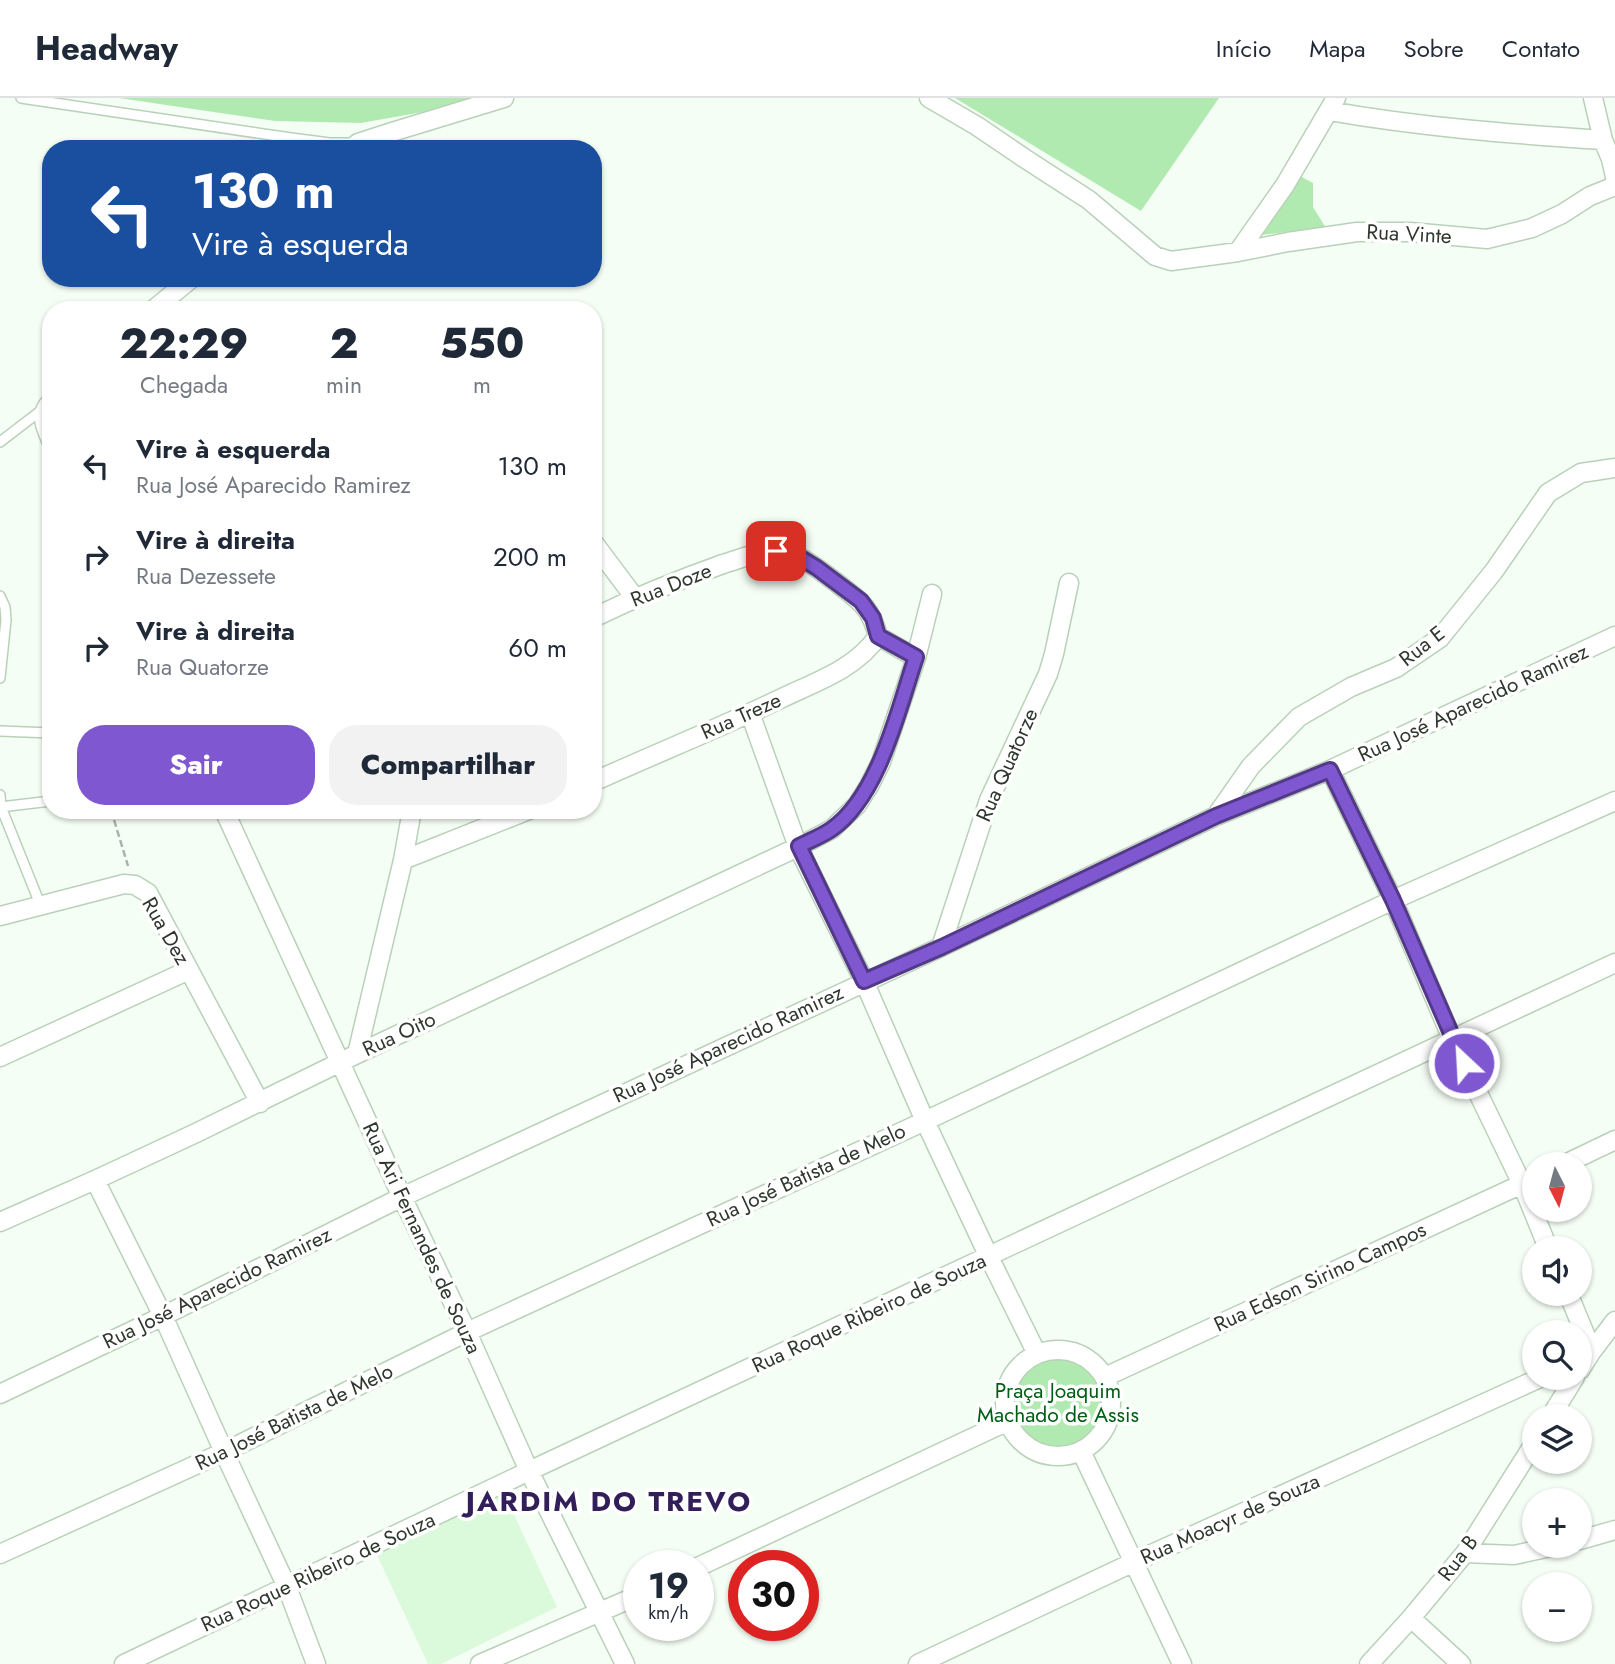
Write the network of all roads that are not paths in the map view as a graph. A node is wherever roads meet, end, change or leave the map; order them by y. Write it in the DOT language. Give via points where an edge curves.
graph roads {
  1 [pos="20,98"];
  2 [pos="504,98"];
  3 [pos="929,98"];
  4 [pos="1593,98"];
  5 [pos="1333,105"];
  6 [pos="1603,139"];
  7 [pos="304,140"];
  8 [pos="373,140"];
  9 [pos="1615,177"];
  10 [pos="1615,186"];
  11 [pos="1238,252"];
  12 [pos="181,287"];
  13 [pos="164,301"];
  14 [pos="42,409"];
  15 [pos="0,442"];
  16 [pos="1615,468"];
  17 [pos="602,554"];
  18 [pos="1069,583"];
  19 [pos="932,594"];
  20 [pos="0,596"];
  21 [pos="635,598"];
  22 [pos="602,614"];
  23 [pos="878,636"];
  24 [pos="1615,636"];
  25 [pos="916,657"];
  26 [pos="0,678"];
  27 [pos="750,713"];
  28 [pos="0,731"];
  29 [pos="42,733"];
  30 [pos="1330,770"];
  31 [pos="602,778"];
  32 [pos="0,795"];
  33 [pos="1615,801"];
  34 [pos="42,802"];
  35 [pos="1,807"];
  36 [pos="1216,816"];
  37 [pos="228,819"];
  38 [pos="410,819"];
  39 [pos="506,819"];
  40 [pos="799,846"];
  41 [pos="403,860"];
  42 [pos="1393,900"];
  43 [pos="40,904"];
  44 [pos="0,916"];
  45 [pos="942,947"];
  46 [pos="1615,963"];
  47 [pos="189,970"];
  48 [pos="864,981"];
  49 [pos="1452,1039"];
  50 [pos="358,1054"];
  51 [pos="0,1057"];
  52 [pos="340,1062"];
  53 [pos="260,1102"];
  54 [pos="925,1121"];
  55 [pos="1615,1140"];
  56 [pos="1590,1152"];
  57 [pos="1522,1170"];
  58 [pos="95,1180"];
  59 [pos="1522,1184"];
  60 [pos="402,1196"];
  61 [pos="0,1222"];
  62 [pos="989,1257"];
  63 [pos="163,1316"];
  64 [pos="1615,1321"];
  65 [pos="467,1332"];
  66 [pos="1592,1350"];
  67 [pos="1037,1354"];
  68 [pos="1105,1377"];
  69 [pos="1522,1386"];
  70 [pos="0,1394"];
  71 [pos="1008,1421"];
  72 [pos="1081,1451"];
  73 [pos="224,1452"];
  74 [pos="1522,1463"];
  75 [pos="529,1471"];
  76 [pos="1615,1530"];
  77 [pos="1592,1536"];
  78 [pos="1465,1553"];
  79 [pos="1522,1553"];
  80 [pos="0,1554"];
  81 [pos="714,1559"];
  82 [pos="1134,1562"];
  83 [pos="287,1587"];
  84 [pos="623,1602"];
  85 [pos="600,1613"];
  86 [pos="1411,1618"];
  87 [pos="124,1664"];
  88 [pos="316,1664"];
  89 [pos="480,1664"];
  90 [pos="625,1664"];
  91 [pos="918,1664"];
  92 [pos="1182,1664"];
  93 [pos="1368,1664"];
  94 [pos="1461,1664"];
  1 -- 7 [label="lane"];
  2 -- 8 [label="street"];
  3 -- 11 [label="street, Rua Vinte" via="1089,200 1155,256 1171,261"];
  4 -- 6 [label="street"];
  5 -- 6 [label="street" via="1394,121"];
  5 -- 11 [label="street"];
  6 -- 9 [label="street"];
  10 -- 11 [label="street, Rua Vinte" via="1532,228 1487,239 1357,232"];
  12 -- 13 [label="street"];
  14 -- 15 [label="lane"];
  16 -- 36 [label="street, Rua E" via="1581,473 1548,493 1440,638 1396,668 1299,717 1251,766"];
  17 -- 21 [label="street"];
  18 -- 45 [label="street, Rua Quatorze" via="1048,674 989,800"];
  19 -- 25 [label="street"];
  20 -- 26 [label="lane" via="6,620"];
  21 -- 22 [label="street, Rua Doze"];
  21 -- 23 [label="street, Rua Doze" via="752,555 776,551 796,555 861,601"];
  23 -- 25 [label="street"];
  23 -- 27 [label="street, Rua Treze" via="859,658 838,671"];
  24 -- 30 [label="street, Rua José Aparecido Ramirez"];
  25 -- 40 [label="street" via="881,762 857,805 832,829"];
  27 -- 31 [label="street, Rua Treze"];
  27 -- 40 [label="street"];
  28 -- 29 [label="lane"];
  30 -- 36 [label="street, Rua José Aparecido Ramirez"];
  30 -- 42 [label="street"];
  32 -- 35 [label="lane"];
  33 -- 42 [label="street, Rua José Batista de Melo"];
  34 -- 35 [label="lane"];
  35 -- 43 [label="lane"];
  36 -- 45 [label="street, Rua José Aparecido Ramirez"];
  37 -- 52 [label="street, Rua Ari Fernandes de Souza"];
  38 -- 41 [label="street"];
  39 -- 41 [label="street"];
  40 -- 48 [label="street"];
  40 -- 50 [label="street, Rua Oito"];
  41 -- 50 [label="street"];
  42 -- 49 [label="street"];
  42 -- 54 [label="street, Rua José Batista de Melo"];
  43 -- 44 [label="street, Rua Dez"];
  43 -- 47 [label="street, Rua Dez" via="124,884 135,886 148,893"];
  45 -- 48 [label="street, Rua José Aparecido Ramirez"];
  46 -- 49 [label="street, Rua Roque Ribeiro de Souza"];
  47 -- 51 [label="street"];
  47 -- 53 [label="street, Rua Dez"];
  48 -- 54 [label="street"];
  48 -- 60 [label="street, Rua José Aparecido Ramirez"];
  49 -- 57 [label="street"];
  49 -- 62 [label="street, Rua Roque Ribeiro de Souza"];
  50 -- 52 [label="street, Rua Oito"];
  52 -- 53 [label="street, Rua Oito"];
  52 -- 60 [label="street, Rua Ari Fernandes de Souza"];
  53 -- 58 [label="street, Rua Oito"];
  54 -- 62 [label="street"];
  54 -- 65 [label="street, Rua José Batista de Melo"];
  55 -- 56 [label="street"];
  58 -- 61 [label="street, Rua Oito"];
  58 -- 63 [label="street"];
  59 -- 68 [label="street, Rua Edson Sirino Campos"];
  60 -- 63 [label="street, Rua José Aparecido Ramirez"];
  60 -- 65 [label="street, Rua Ari Fernandes de Souza"];
  62 -- 67 [label="street"];
  62 -- 75 [label="street, Rua Roque Ribeiro de Souza"];
  63 -- 70 [label="street, Rua José Aparecido Ramirez"];
  63 -- 73 [label="street"];
  64 -- 66 [label="street"];
  65 -- 73 [label="street, Rua José Batista de Melo"];
  65 -- 75 [label="street, Rua Ari Fernandes de Souza"];
  67 -- 68 [label="street" via="1068,1350 1083,1355"];
  67 -- 71 [label="street" via="1013,1375 1005,1406"];
  68 -- 72 [label="street" via="1111,1393 1106,1427"];
  69 -- 82 [label="street, Rua Moacyr de Souza"];
  71 -- 72 [label="street" via="1030,1448 1046,1454"];
  71 -- 81 [label="street"];
  72 -- 82 [label="street"];
  73 -- 80 [label="street, Rua José Batista de Melo"];
  73 -- 83 [label="street"];
  74 -- 78 [label="street, Rua B"];
  75 -- 83 [label="street, Rua Roque Ribeiro de Souza"];
  75 -- 85 [label="street, Rua Ari Fernandes de Souza"];
  76 -- 77 [label="street"];
  78 -- 79 [label="street"];
  78 -- 86 [label="street, Rua B"];
  82 -- 91 [label="street, Rua Moacyr de Souza"];
  82 -- 92 [label="street"];
  83 -- 87 [label="street, Rua Roque Ribeiro de Souza"];
  83 -- 88 [label="street"];
  84 -- 85 [label="street"];
  85 -- 89 [label="street"];
  85 -- 90 [label="street, Rua Ari Fernandes de Souza"];
  86 -- 93 [label="street, Rua B"];
  86 -- 94 [label="street"];
}
